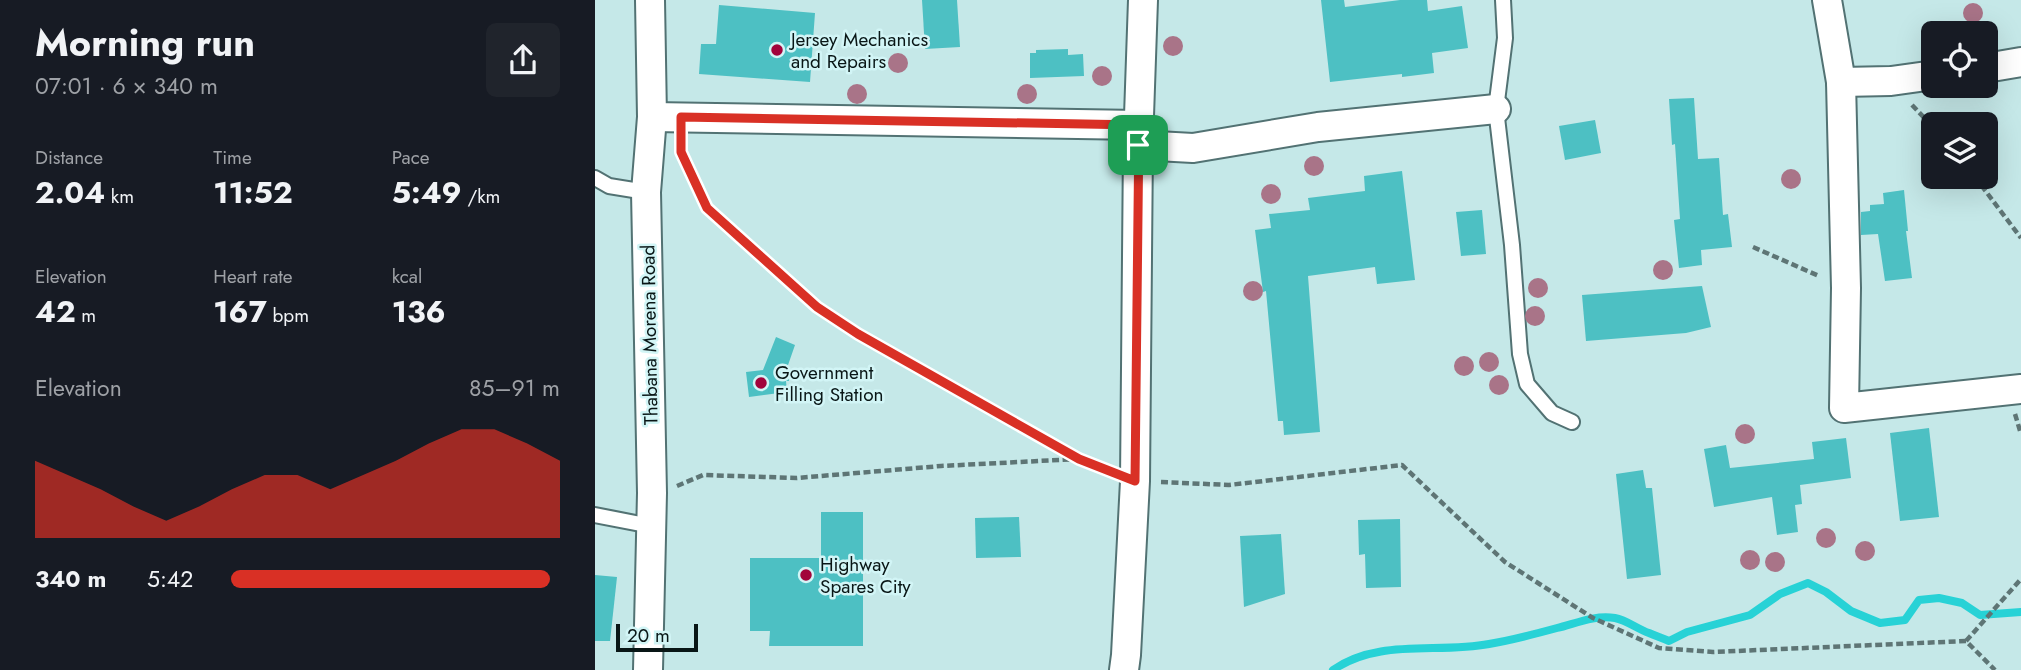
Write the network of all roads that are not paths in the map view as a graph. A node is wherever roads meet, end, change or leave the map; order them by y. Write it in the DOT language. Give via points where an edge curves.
graph roads {
  1 [pos="650,0"];
  2 [pos="1143,0"];
  3 [pos="1503,0"];
  4 [pos="1827,0"];
  5 [pos="2021,62"];
  6 [pos="1998,66"];
  7 [pos="1921,77"];
  8 [pos="1841,82"];
  9 [pos="1496,109"];
  10 [pos="652,117"];
  11 [pos="1138,135"];
  12 [pos="595,178"];
  13 [pos="646,192"];
  14 [pos="2021,389"];
  15 [pos="1572,422"];
  16 [pos="595,515"];
  17 [pos="651,526"];
  18 [pos="648,670"];
  19 [pos="1124,670"];
  1 -- 10 [label="street, Thabana Morena Road"];
  2 -- 11 [label="street"];
  3 -- 9 [label="lane" via="1505,38"];
  4 -- 8 [label="street"];
  5 -- 6 [label="street"];
  7 -- 8 [label="street"];
  8 -- 14 [label="street" via="1844,408"];
  9 -- 11 [label="street" via="1318,127 1193,148"];
  9 -- 15 [label="lane" via="1520,354 1527,384 1552,413"];
  10 -- 11 [label="street"];
  10 -- 13 [label="street, Thabana Morena Road"];
  11 -- 19 [label="street" via="1135,481"];
  12 -- 13 [label="lane" via="609,186"];
  13 -- 17 [label="street, Thabana Morena Road"];
  16 -- 17 [label="lane"];
  17 -- 18 [label="street, Thabana Morena Road"];
}
